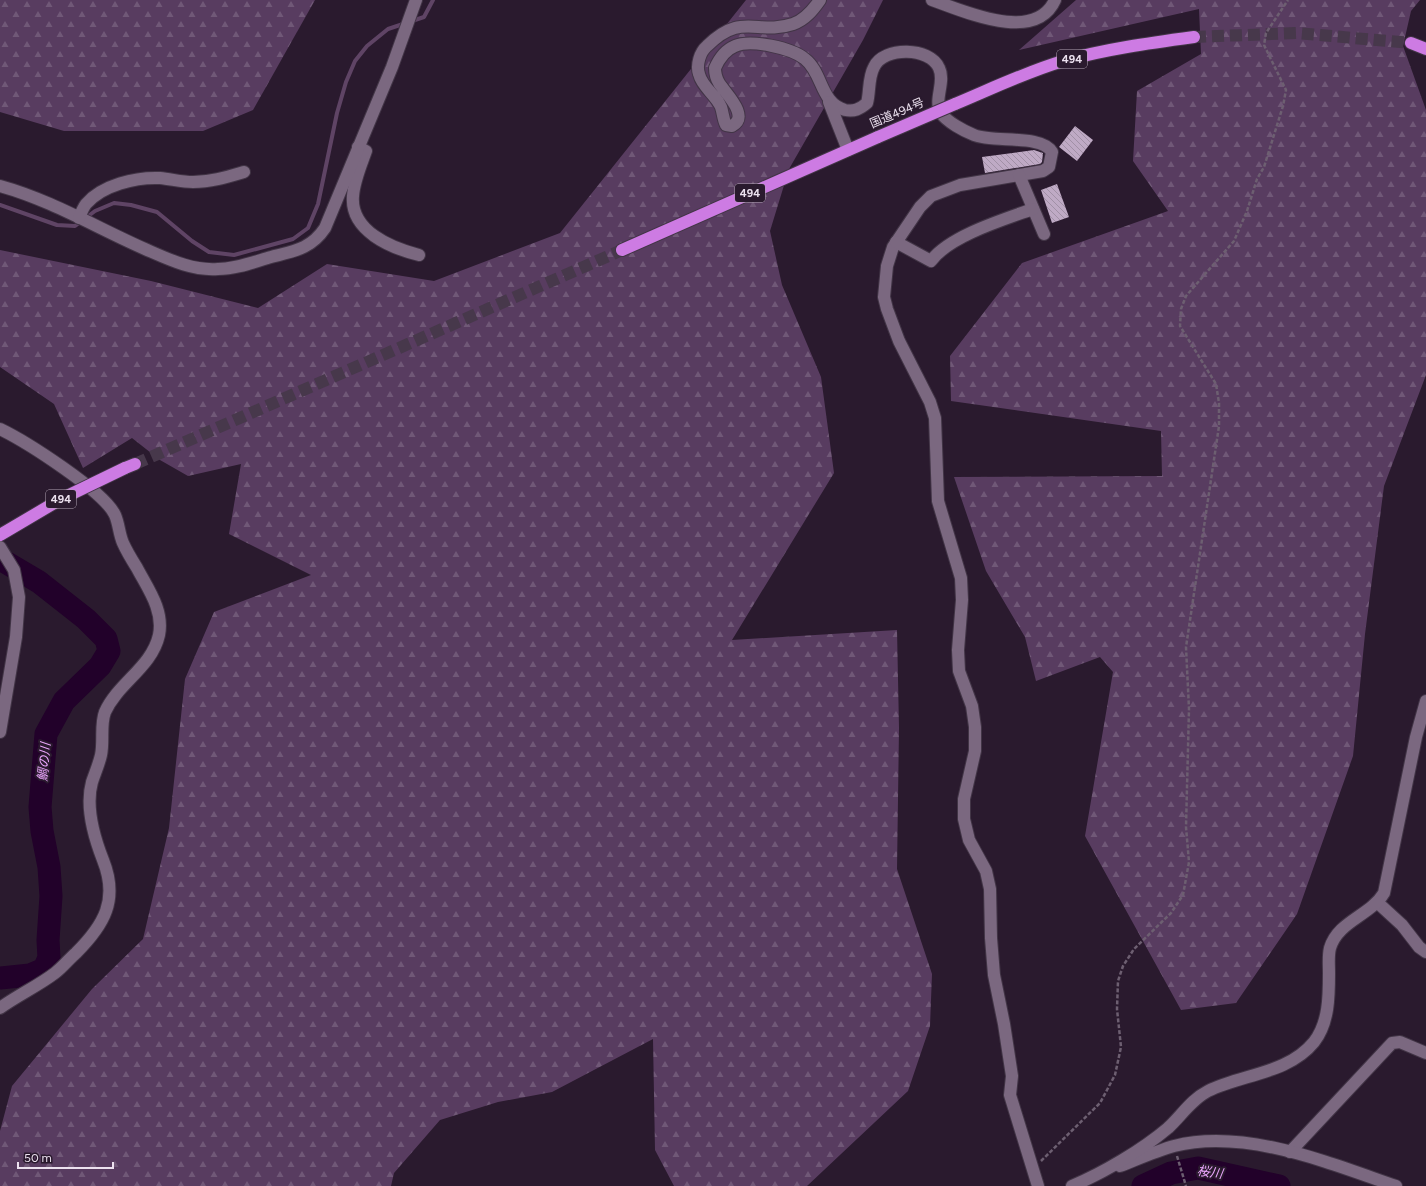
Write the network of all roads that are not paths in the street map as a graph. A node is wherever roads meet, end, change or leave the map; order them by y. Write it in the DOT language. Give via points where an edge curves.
graph roads {
  1 [pos="416,0"];
  2 [pos="820,0"];
  3 [pos="932,0"];
  4 [pos="1055,0"];
  5 [pos="1194,37"];
  6 [pos="1411,43"];
  7 [pos="1426,49"];
  8 [pos="829,102"];
  9 [pos="358,147"];
  10 [pos="848,150"];
  11 [pos="244,172"];
  12 [pos="1019,175"];
  13 [pos="0,186"];
  14 [pos="1033,209"];
  15 [pos="79,218"];
  16 [pos="1044,234"];
  17 [pos="896,242"];
  18 [pos="622,250"];
  19 [pos="419,255"];
  20 [pos="0,429"];
  21 [pos="130,466"];
  22 [pos="0,535"];
  23 [pos="0,547"];
  24 [pos="1426,701"];
  25 [pos="0,732"];
  26 [pos="1378,903"];
  27 [pos="1426,952"];
  28 [pos="0,1008"];
  29 [pos="1426,1052"];
  30 [pos="1290,1152"];
  31 [pos="1103,1172"];
  32 [pos="1038,1186"];
  33 [pos="1072,1186"];
  34 [pos="1396,1186"];
  1 -- 9 [label="street" via="392,67"];
  2 -- 8 [label="street" via="812,11 794,24 736,27 717,36 704,48 700,58 699,75 721,107 726,125 737,124 738,111 719,83 715,68 724,53 735,46 756,44 784,49 802,57 814,71"];
  3 -- 4 [label="street" via="1015,23 1036,20"];
  5 -- 10 [label="highway, 国道494号 / 494, bridge" via="1127,47 1063,61 1028,73"];
  6 -- 7 [label="highway"];
  8 -- 10 [label="street"];
  8 -- 12 [label="street" via="841,109 857,110 867,103 871,76 879,60 893,53 902,52 924,57 939,67 939,105 941,112 952,122 984,138 1035,142 1050,149 1052,152 1049,167 1043,171"];
  9 -- 15 [label="street" via="319,238 298,250 232,268 217,270 186,265 110,234"];
  9 -- 19 [label="street" via="366,151 353,195 353,209 361,224 374,236"];
  10 -- 18 [label="highway, 国道494号 / 494"];
  11 -- 15 [label="street" via="216,180 193,182 158,178 112,187 86,204"];
  12 -- 14 [label="street"];
  12 -- 17 [label="street" via="960,185 931,196 920,207"];
  13 -- 15 [label="street" via="22,192"];
  14 -- 16 [label="street"];
  14 -- 17 [label="street" via="977,229 936,254 931,261"];
  17 -- 32 [label="street" via="887,266 884,296 899,341 930,402 935,418 938,501 961,578 959,672 972,706 976,726 975,751 964,799 964,819 969,840 986,871 990,889 993,968 1012,1076 1010,1096"];
  20 -- 28 [label="street" via="60,465 109,506 115,515 123,542 156,602 160,624 159,636 151,654 119,690 104,713 102,754 90,797 95,841 107,869 110,893 103,921 92,937 56,972"];
  21 -- 22 [label="highway, 494, bridge" via="61,499"];
  23 -- 25 [label="street" via="14,570 19,597 16,637"];
  24 -- 26 [label="street" via="1416,737 1388,883"];
  26 -- 27 [label="street"];
  26 -- 31 [label="street" via="1352,920 1336,937 1330,948 1325,1017 1321,1031 1303,1054 1282,1066 1226,1083 1206,1092 1163,1131"];
  29 -- 30 [label="street" via="1400,1042 1392,1043"];
  30 -- 31 [label="street" via="1241,1141 1189,1143"];
  30 -- 34 [label="street"];
  31 -- 33 [label="street"];
}
